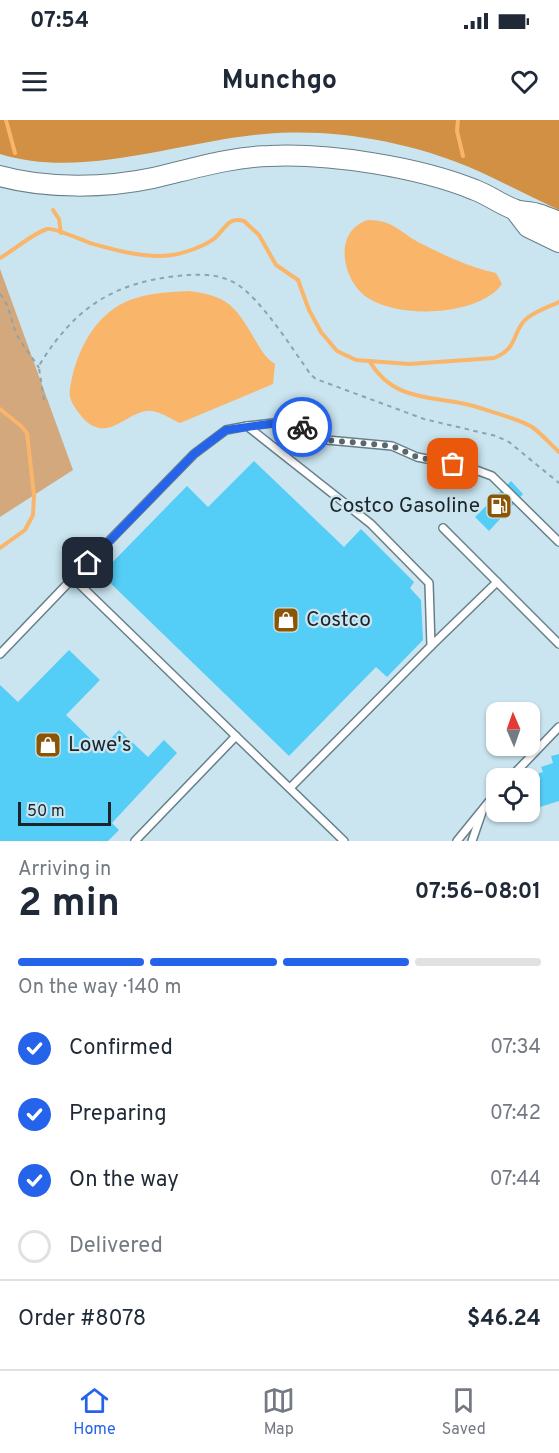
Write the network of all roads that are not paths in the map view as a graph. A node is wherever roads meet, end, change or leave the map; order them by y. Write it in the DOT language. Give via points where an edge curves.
graph roads {
  1 [pos="0,176"];
  2 [pos="516,210"];
  3 [pos="559,222"];
  4 [pos="559,242"];
  5 [pos="247,426"];
  6 [pos="443,528"];
  7 [pos="559,542"];
  8 [pos="73,578"];
  9 [pos="497,582"];
  10 [pos="559,644"];
  11 [pos="431,646"];
  12 [pos="0,654"];
  13 [pos="559,728"];
  14 [pos="236,736"];
  15 [pos="520,768"];
  16 [pos="290,788"];
  17 [pos="486,805"];
  18 [pos="484,807"];
  19 [pos="135,841"];
  20 [pos="345,841"];
  21 [pos="457,841"];
  22 [pos="472,841"];
  1 -- 2 [label="street" via="47,183 116,184 226,161 312,156 438,178 474,189"];
  2 -- 3 [label="street"];
  2 -- 4 [label="street" via="528,227"];
  5 -- 7 [label="lane" via="290,421 327,440 392,446 417,457 468,467 492,476"];
  5 -- 8 [label="lane" via="226,430 194,454"];
  5 -- 11 [label="lane" via="371,524 429,584"];
  6 -- 9 [label="lane"];
  8 -- 12 [label="lane"];
  8 -- 14 [label="lane"];
  9 -- 10 [label="lane"];
  9 -- 11 [label="lane"];
  11 -- 16 [label="lane"];
  13 -- 15 [label="lane"];
  14 -- 16 [label="lane"];
  14 -- 19 [label="lane"];
  16 -- 20 [label="lane"];
  17 -- 18 [label="lane"];
  18 -- 21 [label="lane"];
  18 -- 22 [label="lane"];
}
